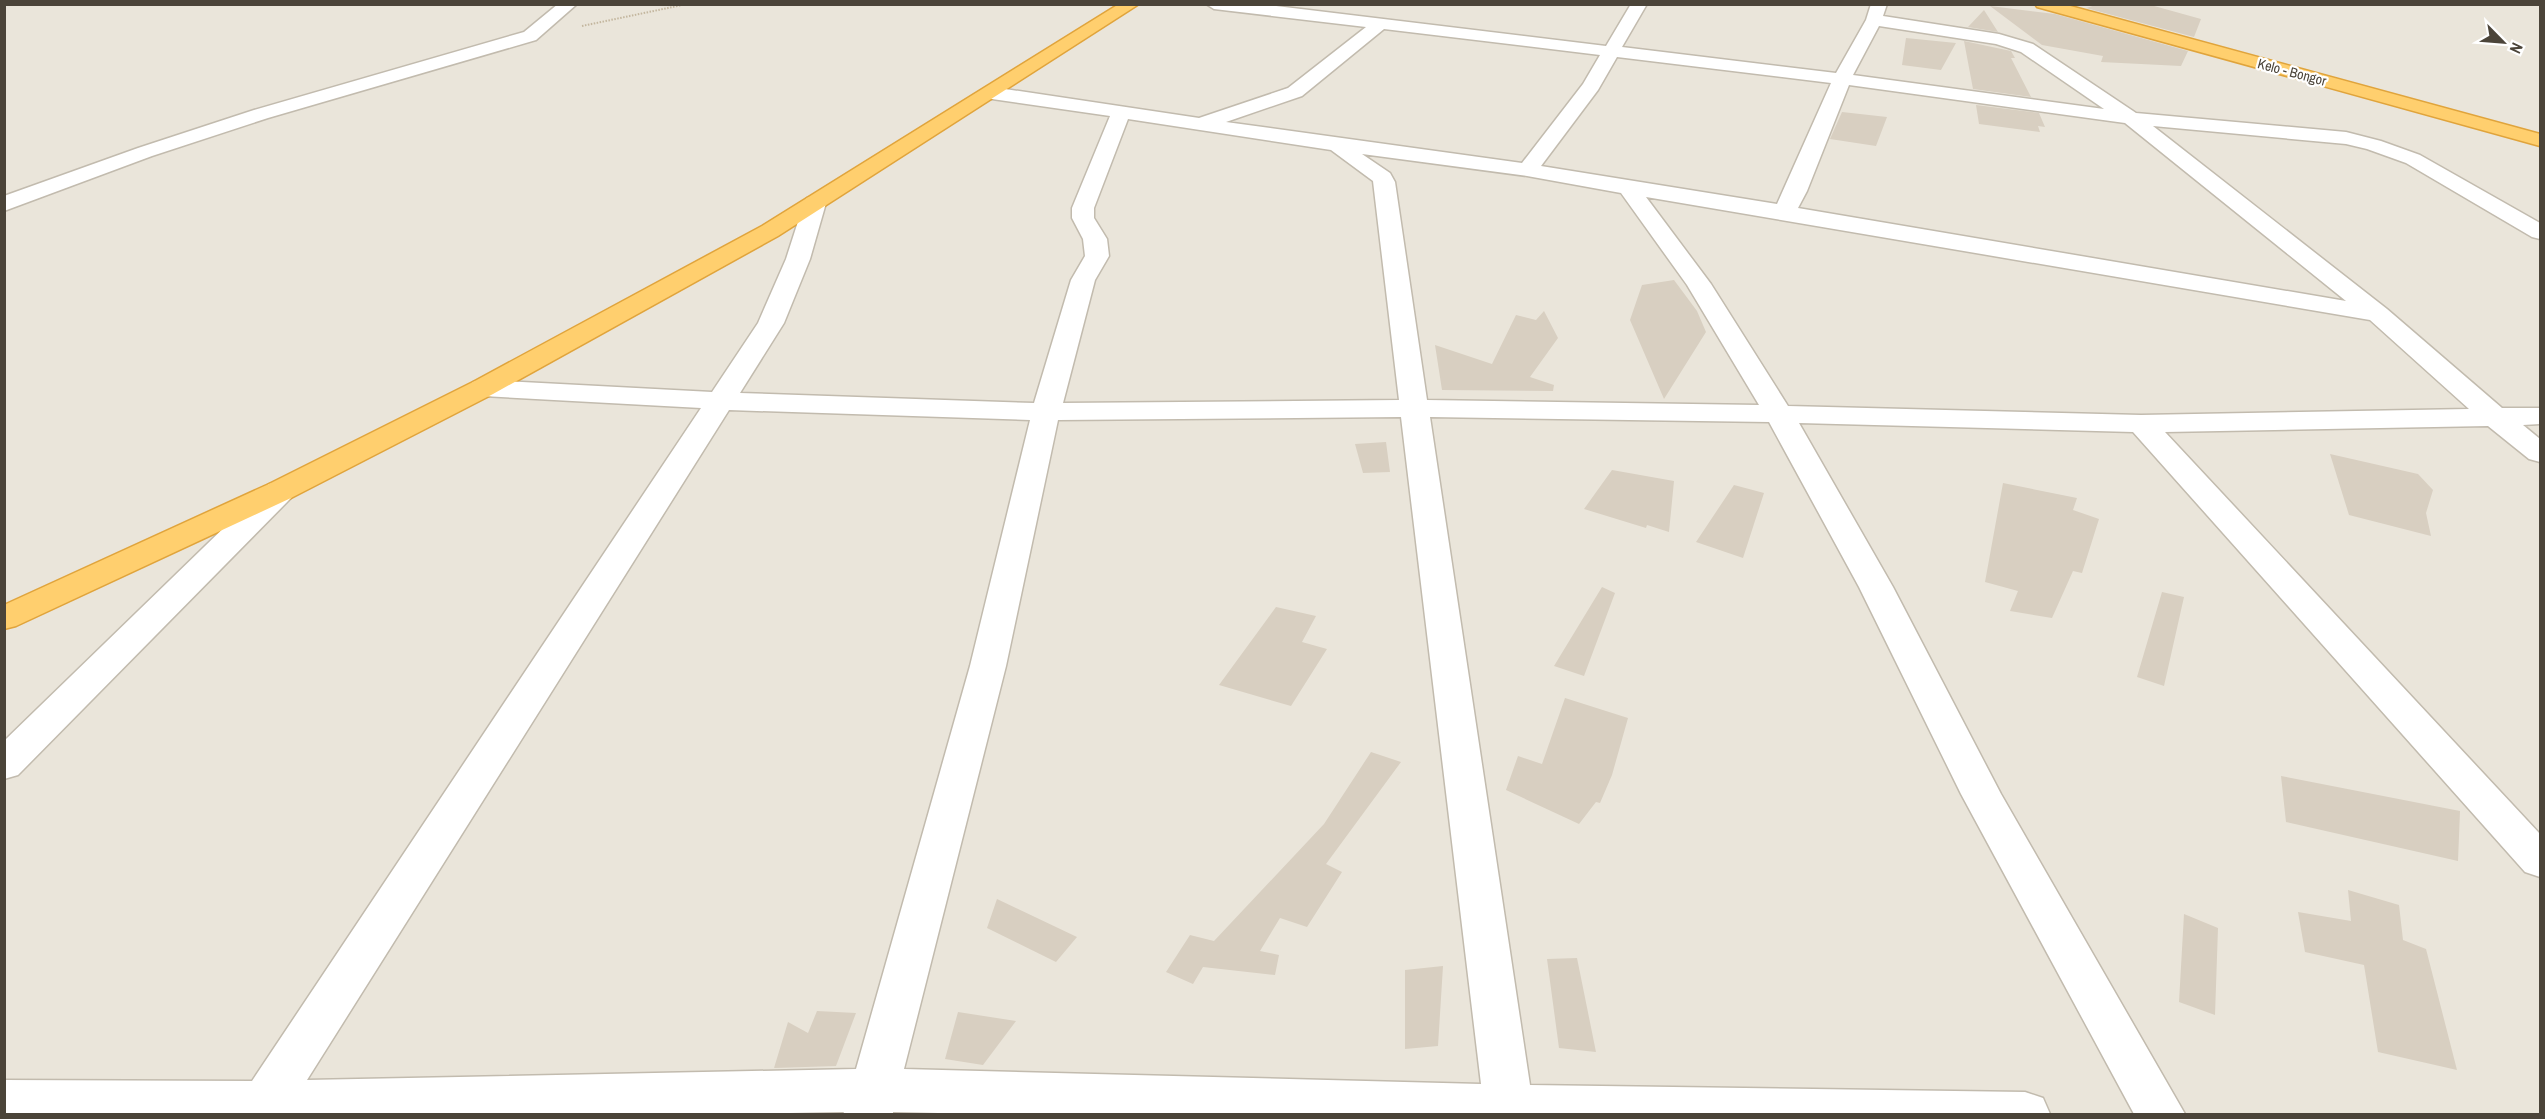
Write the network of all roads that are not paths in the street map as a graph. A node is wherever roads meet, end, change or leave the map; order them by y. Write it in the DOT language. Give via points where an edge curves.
graph roads {
  1 [pos="569,4"];
  2 [pos="1131,4"];
  3 [pos="1214,4"];
  4 [pos="1639,4"];
  5 [pos="2043,4"];
  6 [pos="1877,12"];
  7 [pos="1380,24"];
  8 [pos="1610,51"];
  9 [pos="1842,80"];
  10 [pos="992,93"];
  11 [pos="1121,112"];
  12 [pos="2131,118"];
  13 [pos="1200,124"];
  14 [pos="2541,140"];
  15 [pos="1334,144"];
  16 [pos="1527,170"];
  17 [pos="1629,189"];
  18 [pos="815,203"];
  19 [pos="4,204"];
  20 [pos="1784,212"];
  21 [pos="2541,232"];
  22 [pos="2378,314"];
  23 [pos="483,388"];
  24 [pos="722,401"];
  25 [pos="1413,408"];
  26 [pos="1046,412"];
  27 [pos="1779,414"];
  28 [pos="2541,416"];
  29 [pos="2495,417"];
  30 [pos="2141,424"];
  31 [pos="2541,428"];
  32 [pos="2541,453"];
  33 [pos="280,491"];
  34 [pos="4,618"];
  35 [pos="4,765"];
  36 [pos="2541,861"];
  37 [pos="4,1102"];
  38 [pos="871,1102"];
  39 [pos="261,1109"];
  40 [pos="1509,1111"];
  41 [pos="2025,1114"];
  42 [pos="2160,1114"];
  1 -- 19 [label="street" via="530,36 261,114"];
  2 -- 10 [label="highway"];
  3 -- 7 [label="street"];
  4 -- 8 [label="street"];
  5 -- 14 [label="highway, Kelo - Bongor"];
  6 -- 9 [label="street"];
  6 -- 12 [label="street" via="2016,43"];
  7 -- 8 [label="street"];
  7 -- 13 [label="street" via="1295,92"];
  8 -- 9 [label="street"];
  8 -- 16 [label="street" via="1578,104"];
  9 -- 12 [label="street"];
  9 -- 20 [label="street"];
  10 -- 11 [label="street"];
  10 -- 18 [label="highway"];
  11 -- 13 [label="street"];
  11 -- 26 [label="street" via="1083,208 1097,256 1083,280"];
  12 -- 21 [label="street" via="2314,134 2374,144 2413,159"];
  12 -- 22 [label="street"];
  13 -- 15 [label="street"];
  15 -- 16 [label="street"];
  15 -- 25 [label="street" via="1384,182"];
  16 -- 17 [label="street"];
  17 -- 20 [label="street"];
  17 -- 27 [label="street" via="1699,284"];
  18 -- 23 [label="highway"];
  18 -- 24 [label="street" via="798,259 771,323"];
  20 -- 22 [label="street"];
  22 -- 29 [label="street"];
  23 -- 24 [label="street"];
  23 -- 33 [label="highway"];
  24 -- 26 [label="street"];
  24 -- 39 [label="street"];
  25 -- 26 [label="street"];
  25 -- 27 [label="street"];
  25 -- 40 [label="street"];
  26 -- 38 [label="street" via="988,666"];
  27 -- 30 [label="street"];
  27 -- 42 [label="street" via="1876,587 1981,794"];
  28 -- 29 [label="street"];
  29 -- 30 [label="street"];
  29 -- 31 [label="street"];
  29 -- 32 [label="street"];
  30 -- 36 [label="street"];
  33 -- 34 [label="highway"];
  33 -- 35 [label="street"];
  37 -- 39 [label="street"];
  38 -- 39 [label="street"];
  38 -- 40 [label="street"];
  40 -- 41 [label="street"];
}
